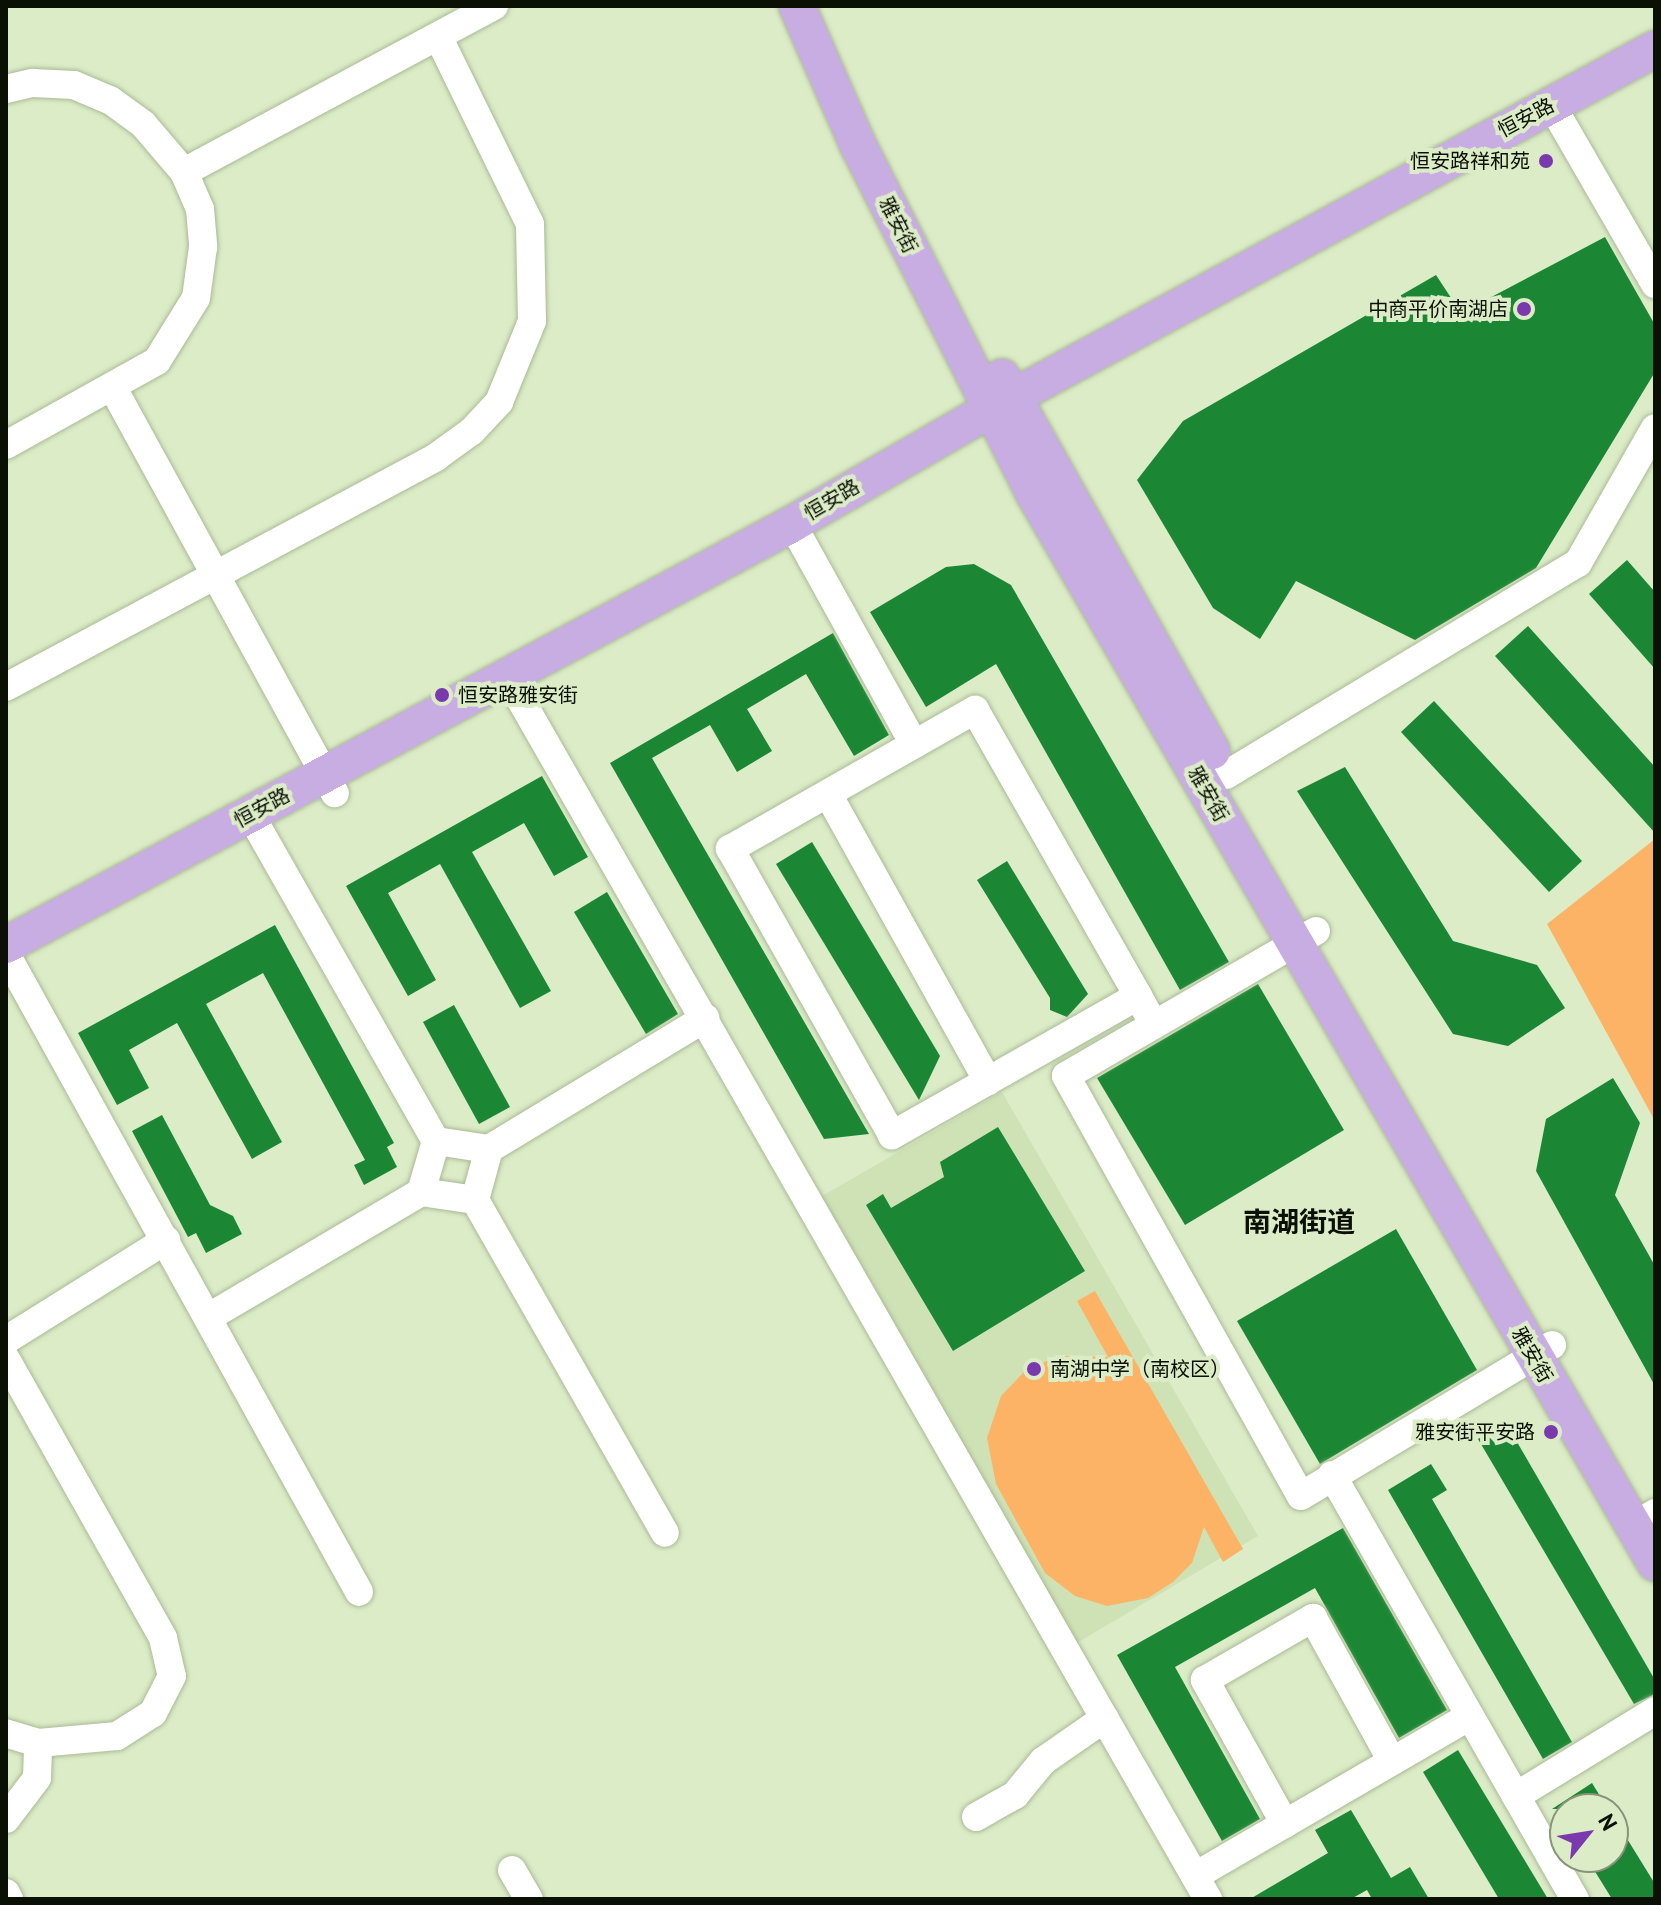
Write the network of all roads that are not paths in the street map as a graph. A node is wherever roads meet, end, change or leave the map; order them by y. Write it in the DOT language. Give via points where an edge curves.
graph roads {
  1 [pos="494,6"];
  2 [pos="797,6"];
  3 [pos="820,6"];
  4 [pos="439,38"];
  5 [pos="1655,49"];
  6 [pos="1655,76"];
  7 [pos="6,89"];
  8 [pos="1556,114"];
  9 [pos="184,172"];
  10 [pos="1655,284"];
  11 [pos="113,388"];
  12 [pos="1007,414"];
  13 [pos="1655,428"];
  14 [pos="6,445"];
  15 [pos="797,533"];
  16 [pos="217,574"];
  17 [pos="513,685"];
  18 [pos="6,687"];
  19 [pos="914,744"];
  20 [pos="1226,775"];
  21 [pos="330,783"];
  22 [pos="828,794"];
  23 [pos="256,824"];
  24 [pos="1305,937"];
  25 [pos="8,958"];
  26 [pos="1138,996"];
  27 [pos="705,1018"];
  28 [pos="1154,1025"];
  29 [pos="988,1081"];
  30 [pos="436,1141"];
  31 [pos="489,1149"];
  32 [pos="421,1192"];
  33 [pos="475,1200"];
  34 [pos="166,1240"];
  35 [pos="209,1317"];
  36 [pos="6,1340"];
  37 [pos="1542,1350"];
  38 [pos="6,1359"];
  39 [pos="1332,1475"];
  40 [pos="1653,1518"];
  41 [pos="665,1533"];
  42 [pos="1655,1563"];
  43 [pos="359,1592"];
  44 [pos="1655,1711"];
  45 [pos="1470,1716"];
  46 [pos="1105,1718"];
  47 [pos="6,1733"];
  48 [pos="38,1743"];
  49 [pos="1392,1761"];
  50 [pos="1516,1796"];
  51 [pos="976,1817"];
  52 [pos="6,1819"];
  53 [pos="1285,1824"];
  54 [pos="512,1870"];
  55 [pos="1202,1888"];
  56 [pos="6,1893"];
  57 [pos="9,1899"];
  58 [pos="529,1899"];
  59 [pos="1575,1899"];
  1 -- 4 [label="street"];
  2 -- 12 [label="main road, 雅安街" via="858,145"];
  3 -- 12 [label="main road, 雅安街"];
  4 -- 9 [label="street"];
  4 -- 16 [label="street" via="530,224 532,321 520,359 499,402 448,449"];
  5 -- 8 [label="main road, 恒安路"];
  6 -- 8 [label="main road, 恒安路"];
  7 -- 9 [label="street" via="33,83 74,85 110,100 143,124"];
  8 -- 10 [label="street"];
  8 -- 12 [label="main road, 恒安路"];
  9 -- 11 [label="street" via="200,209 203,247 196,298 157,361"];
  11 -- 14 [label="street"];
  11 -- 16 [label="street"];
  12 -- 15 [label="main road, 恒安路"];
  12 -- 20 [label="main road, 雅安街"];
  12 -- 24 [label="main road, 雅安街"];
  13 -- 20 [label="street" via="1578,563"];
  15 -- 17 [label="main road, 恒安路"];
  15 -- 19 [label="street"];
  16 -- 18 [label="street"];
  16 -- 21 [label="street"];
  17 -- 21 [label="main road, 恒安路"];
  17 -- 27 [label="street"];
  19 -- 22 [label="street"];
  19 -- 26 [label="street" via="975,710"];
  20 -- 24 [label="main road, 雅安街"];
  21 -- 23 [label="main road, 恒安路"];
  22 -- 29 [label="street"];
  22 -- 29 [label="street" via="730,849 892,1135"];
  23 -- 25 [label="main road, 恒安路"];
  23 -- 30 [label="street"];
  24 -- 28 [label="street"];
  24 -- 37 [label="main road, 雅安街"];
  25 -- 34 [label="street"];
  26 -- 28 [label="street"];
  26 -- 29 [label="street"];
  27 -- 31 [label="street"];
  27 -- 46 [label="street"];
  28 -- 39 [label="street" via="1066,1076 1301,1496"];
  30 -- 31 [label="street"];
  30 -- 32 [label="street"];
  31 -- 33 [label="street"];
  32 -- 33 [label="street"];
  32 -- 35 [label="street"];
  33 -- 41 [label="street"];
  34 -- 35 [label="street"];
  34 -- 36 [label="street"];
  35 -- 43 [label="street"];
  37 -- 39 [label="street"];
  37 -- 40 [label="main road, 雅安街"];
  37 -- 42 [label="main road, 雅安街"];
  38 -- 48 [label="street" via="163,1638 172,1676 153,1713 117,1736"];
  39 -- 45 [label="street"];
  44 -- 50 [label="street"];
  45 -- 49 [label="street"];
  45 -- 50 [label="street"];
  46 -- 51 [label="street" via="1043,1761 1015,1795"];
  46 -- 55 [label="street"];
  47 -- 48 [label="street"];
  48 -- 52 [label="street" via="37,1778"];
  49 -- 53 [label="street"];
  49 -- 53 [label="street" via="1313,1618 1218,1672 1205,1680"];
  50 -- 59 [label="street"];
  53 -- 55 [label="street"];
  54 -- 58 [label="street"];
  56 -- 57 [label="street"];
}
